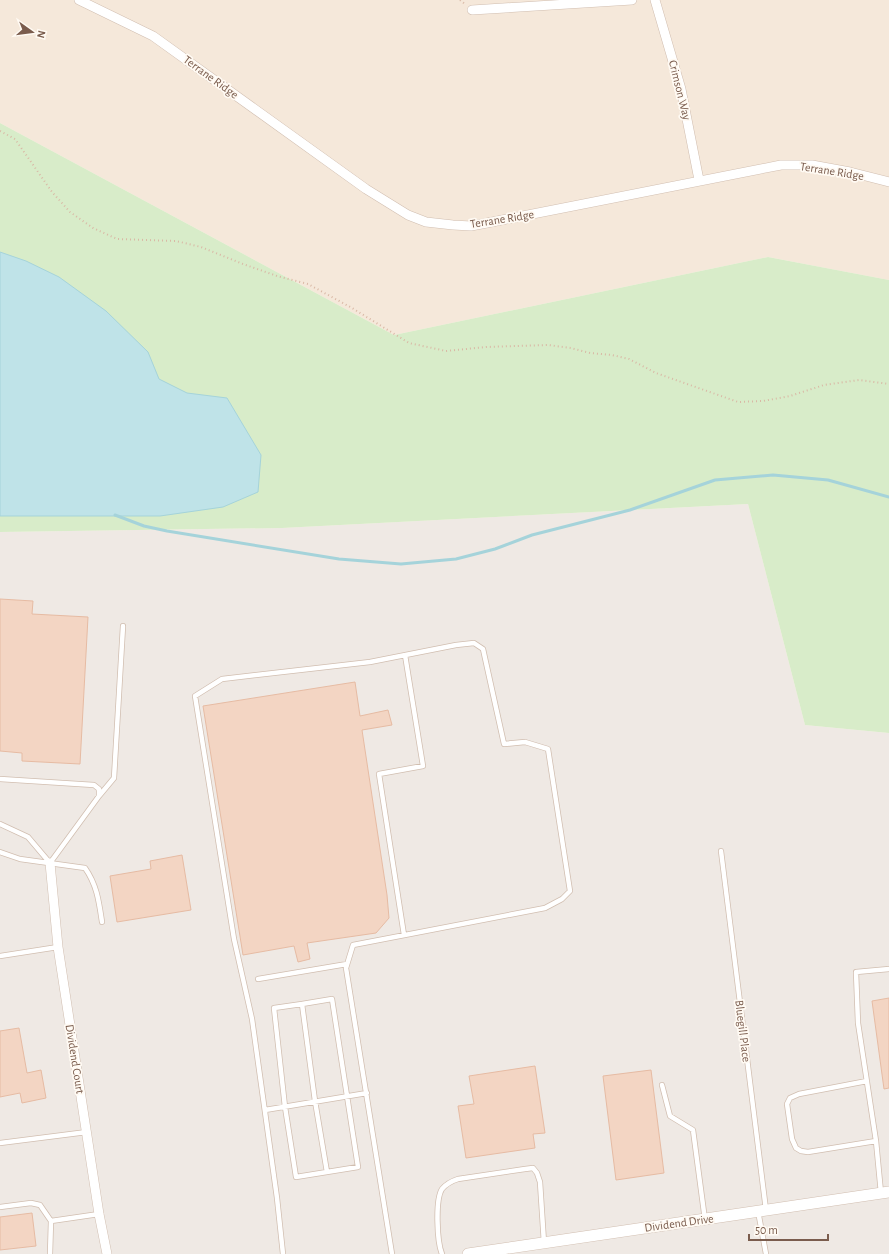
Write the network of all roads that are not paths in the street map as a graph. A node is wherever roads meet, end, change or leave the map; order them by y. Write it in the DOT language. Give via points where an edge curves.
graph roads {
  1 [pos="78,0"];
  2 [pos="632,0"];
  3 [pos="655,0"];
  4 [pos="472,10"];
  5 [pos="699,180"];
  6 [pos="889,182"];
  7 [pos="123,626"];
  8 [pos="405,655"];
  9 [pos="0,779"];
  10 [pos="99,796"];
  11 [pos="0,824"];
  12 [pos="720,851"];
  13 [pos="0,852"];
  14 [pos="50,863"];
  15 [pos="102,922"];
  16 [pos="404,935"];
  17 [pos="58,947"];
  18 [pos="0,956"];
  19 [pos="347,964"];
  20 [pos="889,969"];
  21 [pos="258,979"];
  22 [pos="302,1004"];
  23 [pos="867,1081"];
  24 [pos="662,1085"];
  25 [pos="367,1093"];
  26 [pos="347,1096"];
  27 [pos="315,1102"];
  28 [pos="285,1107"];
  29 [pos="265,1110"];
  30 [pos="87,1132"];
  31 [pos="876,1141"];
  32 [pos="0,1143"];
  33 [pos="327,1172"];
  34 [pos="885,1192"];
  35 [pos="0,1207"];
  36 [pos="762,1211"];
  37 [pos="99,1214"];
  38 [pos="705,1220"];
  39 [pos="51,1221"];
  40 [pos="544,1243"];
  41 [pos="50,1254"];
  42 [pos="107,1254"];
  43 [pos="283,1254"];
  44 [pos="392,1254"];
  45 [pos="442,1254"];
  46 [pos="468,1254"];
  47 [pos="766,1254"];
  1 -- 5 [label="street, Terrane Ridge" via="153,36 366,189 408,215 426,222 471,226"];
  2 -- 4 [label="street"];
  3 -- 5 [label="street, Crimson Way" via="681,89"];
  5 -- 6 [label="street, Terrane Ridge" via="781,165 812,165"];
  7 -- 10 [label="lane" via="114,778"];
  8 -- 16 [label="lane" via="423,766 378,774"];
  8 -- 16 [label="lane" via="474,643 483,650 504,744 525,742 548,749 570,891 562,899 545,908"];
  8 -- 29 [label="lane" via="370,662 222,679 195,696 234,939 252,1019"];
  9 -- 10 [label="lane" via="94,785 99,789"];
  10 -- 14 [label="lane"];
  11 -- 14 [label="lane" via="28,837"];
  12 -- 36 [label="lane, Bluegill Place"];
  13 -- 14 [label="lane" via="20,859"];
  14 -- 15 [label="lane" via="85,868 92,879"];
  14 -- 17 [label="street, Dividend Court"];
  16 -- 19 [label="lane" via="354,944"];
  17 -- 18 [label="lane"];
  17 -- 30 [label="street, Dividend Court"];
  19 -- 21 [label="lane"];
  19 -- 25 [label="lane"];
  20 -- 23 [label="lane" via="856,972 858,1023"];
  22 -- 26 [label="lane" via="332,999"];
  22 -- 27 [label="lane"];
  22 -- 28 [label="lane" via="274,1008"];
  23 -- 31 [label="lane"];
  23 -- 31 [label="lane" via="790,1098 787,1104 792,1139 796,1148 808,1152"];
  24 -- 38 [label="lane" via="670,1116 693,1130"];
  25 -- 26 [label="lane"];
  25 -- 44 [label="lane"];
  26 -- 27 [label="lane"];
  26 -- 33 [label="lane" via="358,1167"];
  27 -- 28 [label="lane"];
  27 -- 33 [label="lane"];
  28 -- 29 [label="lane"];
  28 -- 33 [label="lane" via="296,1177"];
  29 -- 43 [label="lane"];
  30 -- 32 [label="lane"];
  30 -- 37 [label="street, Dividend Court"];
  31 -- 34 [label="lane"];
  34 -- 36 [label="street, Dividend Drive"];
  35 -- 39 [label="lane" via="31,1203 40,1205"];
  36 -- 38 [label="street, Dividend Drive"];
  36 -- 47 [label="lane, Bluegill Place"];
  37 -- 39 [label="lane"];
  37 -- 42 [label="street, Dividend Court"];
  38 -- 40 [label="street, Dividend Drive"];
  39 -- 41 [label="lane"];
  40 -- 45 [label="lane" via="540,1182 533,1168 458,1179 442,1189 437,1220"];
  40 -- 46 [label="street, Dividend Drive"];
}
